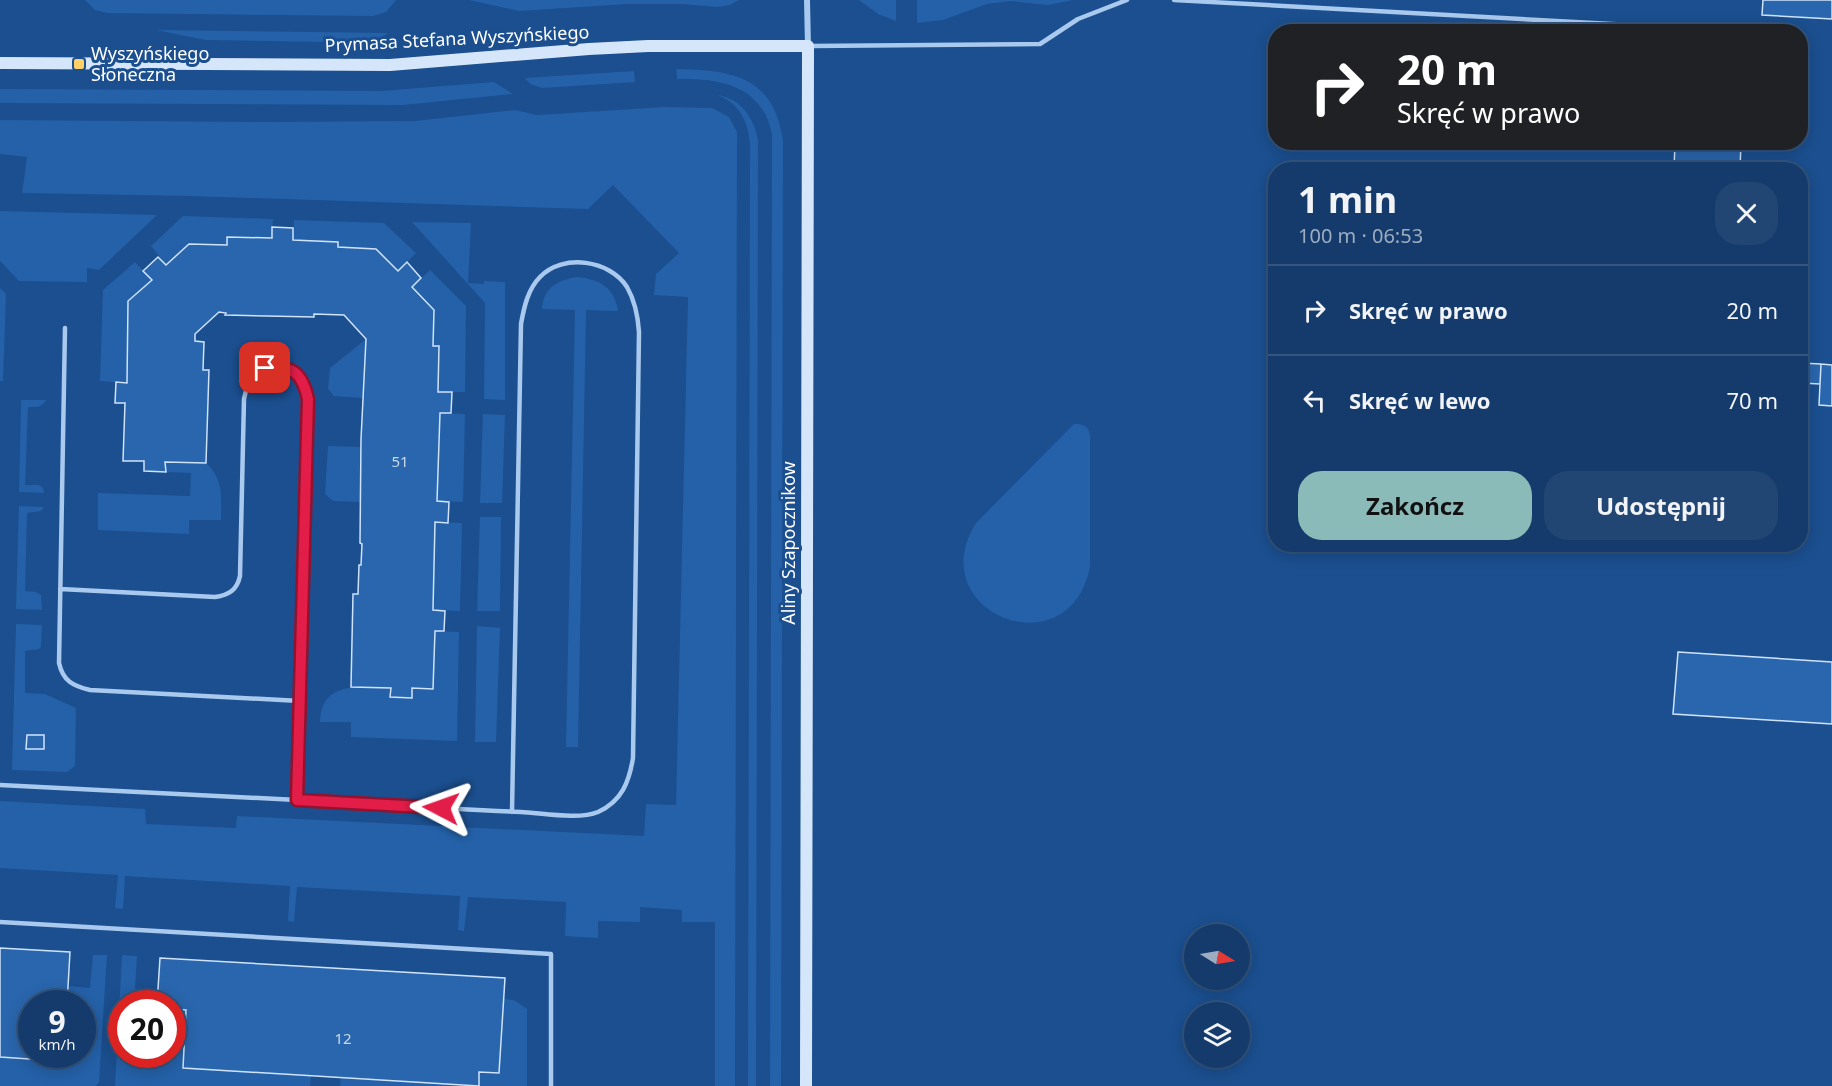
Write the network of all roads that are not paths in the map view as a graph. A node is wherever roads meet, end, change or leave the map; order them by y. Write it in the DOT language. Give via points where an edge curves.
graph roads {
  1 [pos="807,0"];
  2 [pos="1127,0"];
  3 [pos="1174,0"];
  4 [pos="1612,24"];
  5 [pos="808,46"];
  6 [pos="0,63"];
  7 [pos="65,328"];
  8 [pos="60,589"];
  9 [pos="300,701"];
  10 [pos="0,785"];
  11 [pos="297,800"];
  12 [pos="512,812"];
  13 [pos="0,922"];
  14 [pos="551,1086"];
  15 [pos="806,1086"];
  1 -- 5 [label="street, Aliny Szapocznikow"];
  2 -- 5 [label="lane" via="1078,19 1040,44"];
  3 -- 4 [label="lane"];
  5 -- 6 [label="street, Prymasa Stefana Wyszyńskiego" via="601,48 390,64"];
  5 -- 15 [label="street, Aliny Szapocznikow"];
  7 -- 8 [label="lane"];
  8 -- 9 [label="lane" via="59,663 61,673 76,687"];
  8 -- 9 [label="lane" via="215,597 233,591 240,576 244,399 248,382 258,371 290,369 303,380 308,399"];
  9 -- 11 [label="lane"];
  10 -- 11 [label="lane"];
  11 -- 12 [label="lane"];
  12 -- 12 [label="lane" via="596,813 622,794 633,758 638,319 621,281 605,269 585,263 559,264 540,277 527,297 521,324"];
  13 -- 14 [label="lane" via="550,954"];
}
